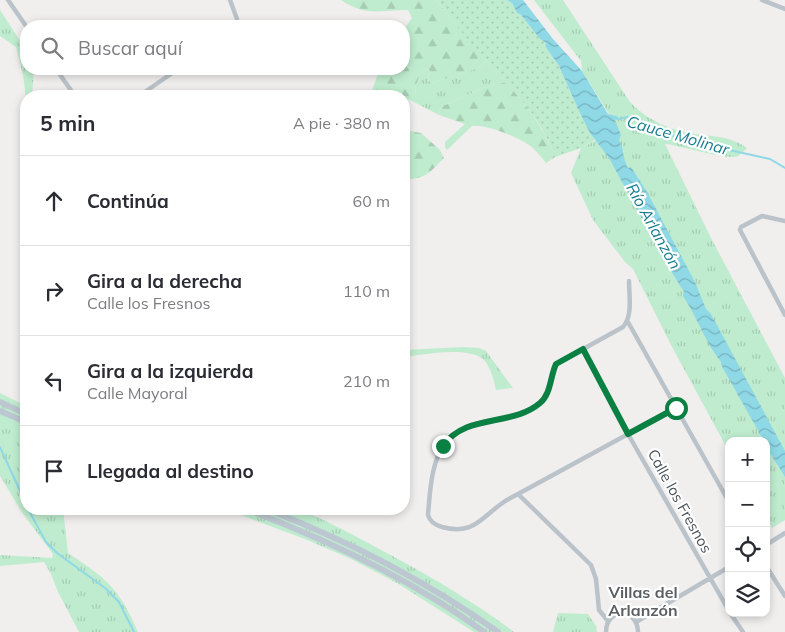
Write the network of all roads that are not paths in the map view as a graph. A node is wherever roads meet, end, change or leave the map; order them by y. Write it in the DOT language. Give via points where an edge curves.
graph roads {
  1 [pos="8,0"];
  2 [pos="230,0"];
  3 [pos="762,0"];
  4 [pos="785,9"];
  5 [pos="22,20"];
  6 [pos="237,20"];
  7 [pos="60,75"];
  8 [pos="169,75"];
  9 [pos="71,90"];
  10 [pos="148,90"];
  11 [pos="785,221"];
  12 [pos="630,281"];
  13 [pos="785,314"];
  14 [pos="628,322"];
  15 [pos="583,349"];
  16 [pos="0,402"];
  17 [pos="676,408"];
  18 [pos="0,411"];
  19 [pos="20,411"];
  20 [pos="20,419"];
  21 [pos="628,434"];
  22 [pos="518,494"];
  23 [pos="725,495"];
  24 [pos="260,515"];
  25 [pos="281,515"];
  26 [pos="785,533"];
  27 [pos="770,542"];
  28 [pos="725,569"];
  29 [pos="770,572"];
  30 [pos="710,578"];
  31 [pos="785,596"];
  32 [pos="725,604"];
  33 [pos="733,617"];
  34 [pos="608,621"];
  35 [pos="636,622"];
  36 [pos="484,632"];
  37 [pos="498,632"];
  38 [pos="606,632"];
  39 [pos="638,632"];
  40 [pos="743,632"];
  1 -- 5 [label="street"];
  2 -- 6 [label="street"];
  3 -- 4 [label="street"];
  7 -- 9 [label="street"];
  8 -- 10 [label="street"];
  11 -- 13 [label="street" via="762,216 740,228"];
  12 -- 14 [label="street"];
  14 -- 15 [label="street"];
  14 -- 17 [label="street"];
  15 -- 21 [label="street, Calle los Fresnos"];
  15 -- 22 [label="street" via="556,364 540,403 513,417 471,426 447,441 436,458 432,473 429,518 437,526 467,528"];
  16 -- 19 [label="street"];
  17 -- 21 [label="street"];
  17 -- 23 [label="street"];
  18 -- 20 [label="street"];
  21 -- 22 [label="street"];
  21 -- 30 [label="street, Calle los Fresnos"];
  22 -- 34 [label="street" via="591,565 599,610"];
  24 -- 36 [label="street" via="380,568"];
  25 -- 37 [label="street" via="394,566"];
  26 -- 27 [label="street"];
  28 -- 30 [label="street"];
  29 -- 31 [label="street"];
  30 -- 32 [label="street, Calle los Fresnos"];
  30 -- 35 [label="street"];
  33 -- 40 [label="street, Calle los Fresnos"];
  34 -- 35 [label="street" via="620,614 630,616"];
  34 -- 38 [label="street"];
  35 -- 39 [label="street"];
}
